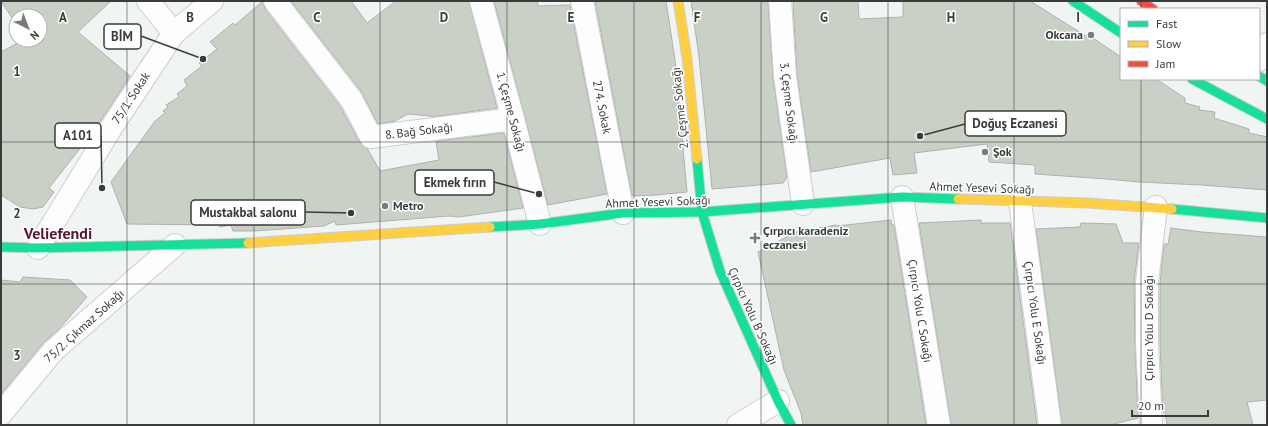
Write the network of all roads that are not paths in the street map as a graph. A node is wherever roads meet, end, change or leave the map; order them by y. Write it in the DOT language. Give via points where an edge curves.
graph roads {
  1 [pos="148,1"];
  2 [pos="212,1"];
  3 [pos="276,1"];
  4 [pos="480,1"];
  5 [pos="582,1"];
  6 [pos="678,1"];
  7 [pos="780,1"];
  8 [pos="1073,1"];
  9 [pos="1141,1"];
  10 [pos="1152,8"];
  11 [pos="174,33"];
  12 [pos="1120,33"];
  13 [pos="1267,44"];
  14 [pos="1260,58"];
  15 [pos="1194,80"];
  16 [pos="513,119"];
  17 [pos="1267,120"];
  18 [pos="902,197"];
  19 [pos="1020,202"];
  20 [pos="803,204"];
  21 [pos="1156,207"];
  22 [pos="702,212"];
  23 [pos="623,213"];
  24 [pos="1267,218"];
  25 [pos="540,224"];
  26 [pos="175,245"];
  27 [pos="1,246"];
  28 [pos="38,248"];
  29 [pos="778,401"];
  30 [pos="1,414"];
  31 [pos="738,425"];
  32 [pos="791,425"];
  33 [pos="939,425"];
  34 [pos="1050,425"];
  35 [pos="1150,425"];
  1 -- 11 [label="street"];
  2 -- 11 [label="street, 75/1. Sokak"];
  3 -- 16 [label="street, 8. Bağ Sokağı" via="351,99 371,137"];
  4 -- 16 [label="street, 1. Çeşme Sokağı"];
  5 -- 23 [label="street, 274. Sokak"];
  6 -- 22 [label="street, 2. Çeşme Sokağı" via="687,58"];
  7 -- 20 [label="street, 3. Çeşme Sokağı" via="785,76"];
  8 -- 12 [label="street"];
  9 -- 10 [label="street"];
  11 -- 28 [label="street, 75/1. Sokak" via="111,128"];
  13 -- 14 [label="street"];
  15 -- 17 [label="street"];
  16 -- 25 [label="street, 1. Çeşme Sokağı"];
  18 -- 19 [label="street, Ahmet Yesevi Sokağı"];
  18 -- 20 [label="street, Ahmet Yesevi Sokağı"];
  18 -- 33 [label="street, Çırpıcı Yolu C Sokağı"];
  19 -- 21 [label="street, Ahmet Yesevi Sokağı"];
  19 -- 34 [label="street, Çırpıcı Yolu E Sokağı"];
  20 -- 22 [label="street, Ahmet Yesevi Sokağı"];
  21 -- 24 [label="street, Ahmet Yesevi Sokağı"];
  21 -- 35 [label="street, Çırpıcı Yolu D Sokağı" via="1147,282"];
  22 -- 23 [label="street, Ahmet Yesevi Sokağı"];
  22 -- 29 [label="street, Çırpıcı Yolu B Sokağı" via="720,271"];
  23 -- 25 [label="street, Ahmet Yesevi Sokağı"];
  25 -- 26 [label="street, Ahmet Yesevi Sokağı" via="255,243"];
  26 -- 28 [label="street, Ahmet Yesevi Sokağı"];
  26 -- 30 [label="street, 75/2. Çıkmaz Sokağı" via="53,351"];
  27 -- 28 [label="street, Ahmet Yesevi Sokağı"];
  29 -- 31 [label="street"];
  29 -- 32 [label="street, Çırpıcı Yolu B Sokağı"];
}
